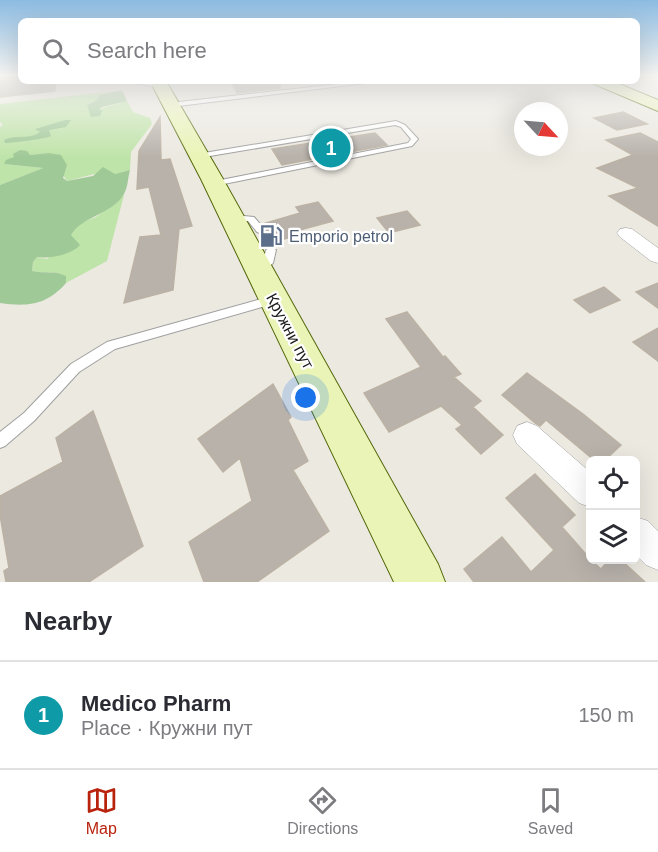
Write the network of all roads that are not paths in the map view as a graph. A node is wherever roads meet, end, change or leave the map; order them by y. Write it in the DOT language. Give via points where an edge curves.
graph roads {
  1 [pos="169,102"];
  2 [pos="196,102"];
  3 [pos="171,105"];
  4 [pos="198,156"];
  5 [pos="214,184"];
  6 [pos="626,233"];
  7 [pos="658,257"];
  8 [pos="268,273"];
  9 [pos="527,435"];
  10 [pos="0,441"];
  11 [pos="586,488"];
  12 [pos="640,537"];
  13 [pos="658,553"];
  14 [pos="420,582"];
  1 -- 3 [label="main road, Кружни пут"];
  2 -- 3 [label="lane"];
  3 -- 4 [label="main road, Кружни пут"];
  4 -- 5 [label="main road, Кружни пут"];
  4 -- 5 [label="lane" via="396,123 415,139 410,145"];
  5 -- 8 [label="main road, Кружни пут" via="246,224"];
  6 -- 7 [label="street"];
  8 -- 10 [label="lane" via="111,345 75,368 29,417"];
  8 -- 14 [label="main road, Кружни пут"];
  9 -- 11 [label="street"];
  12 -- 13 [label="street"];
}
